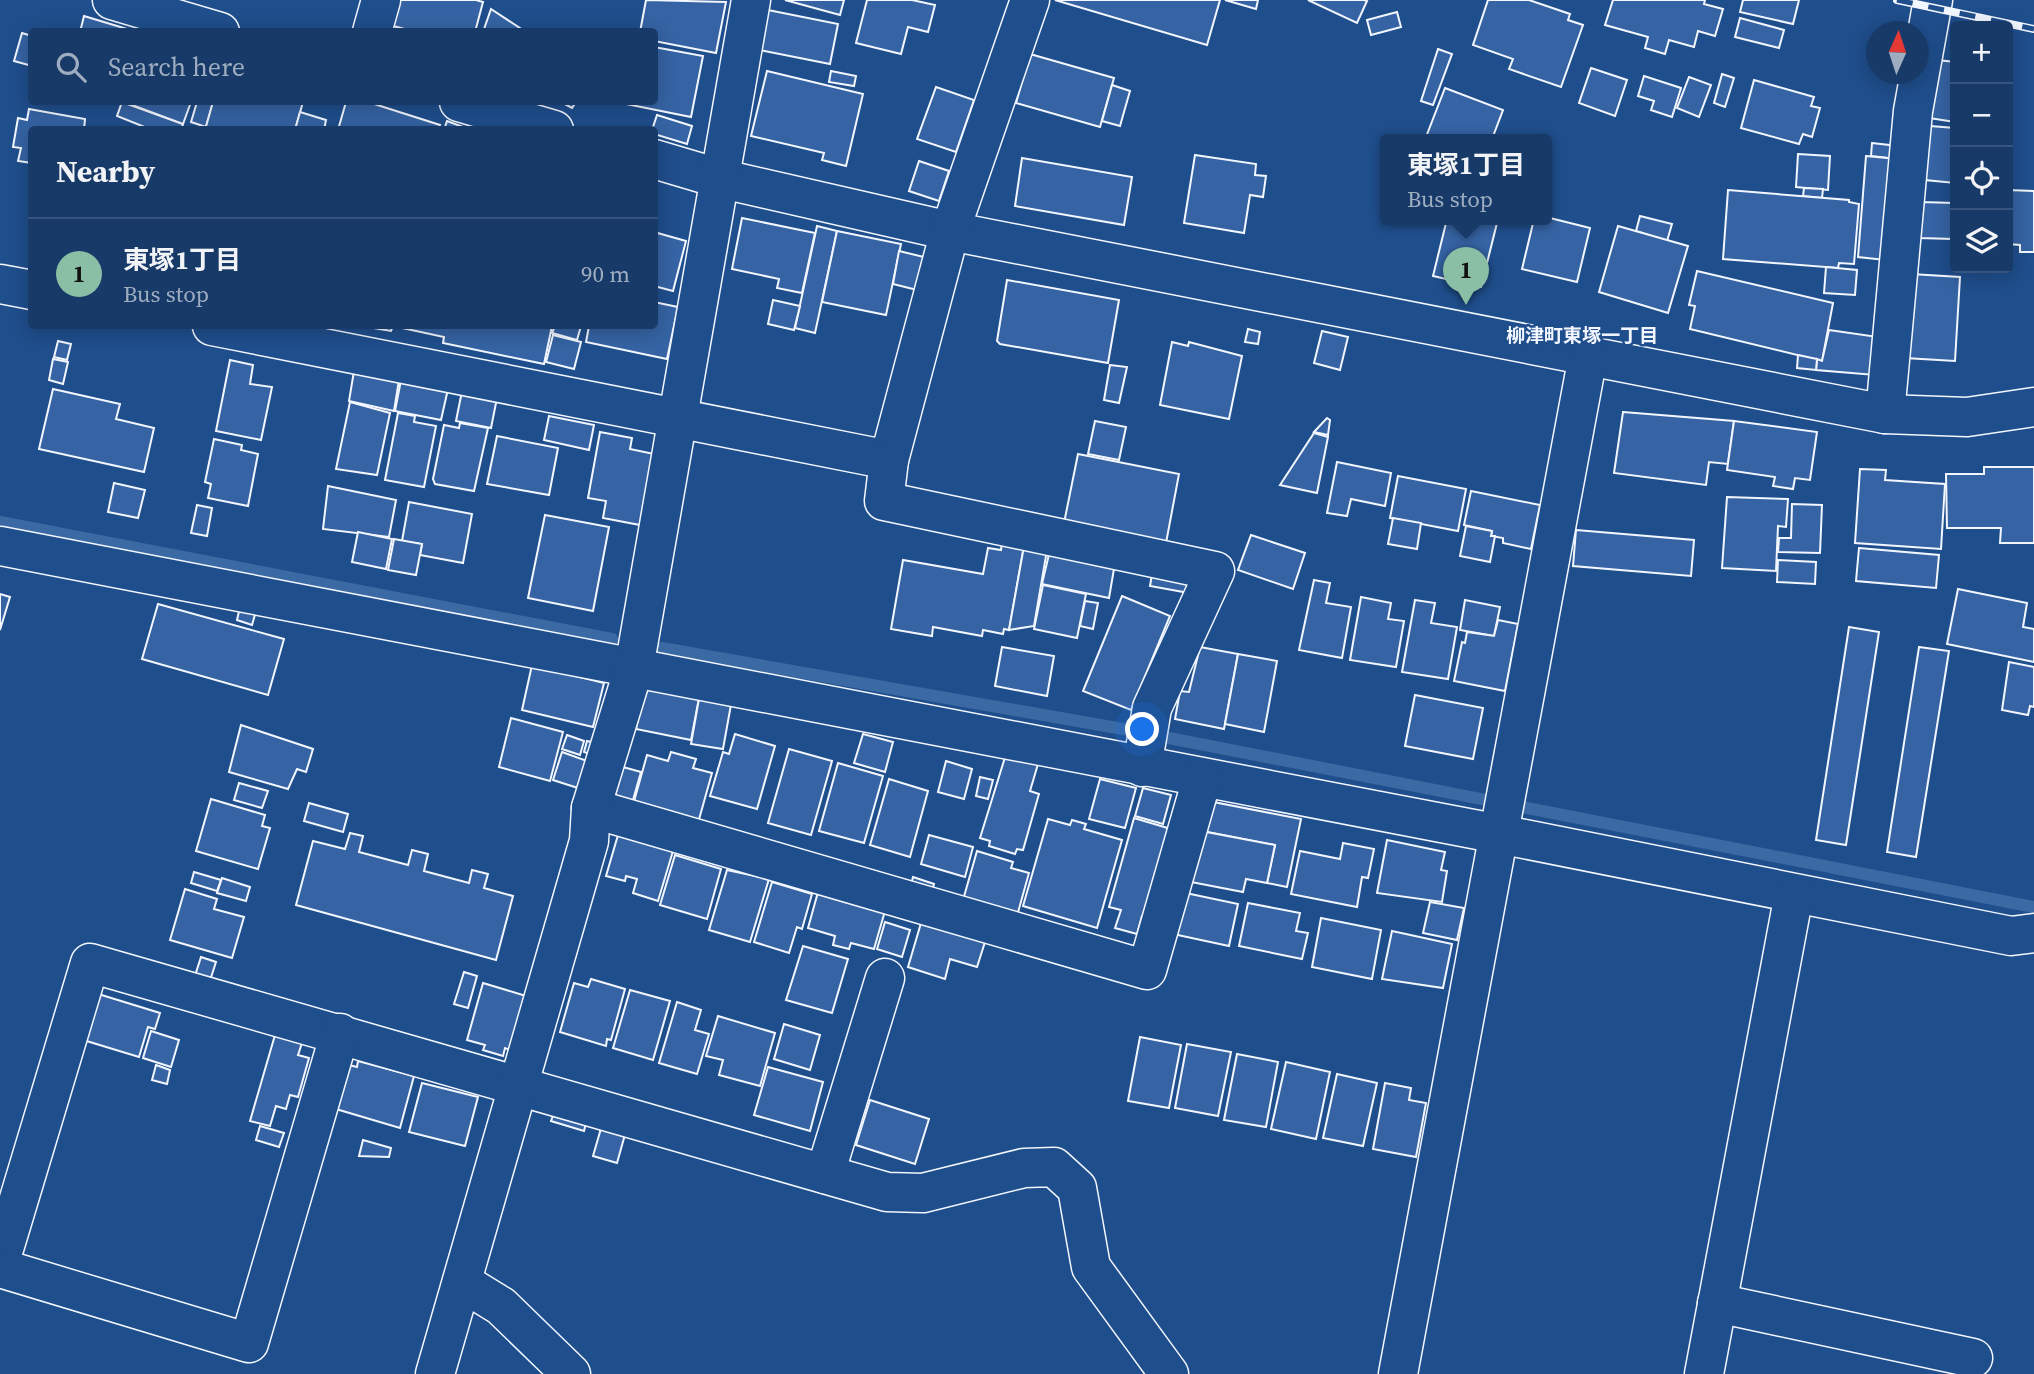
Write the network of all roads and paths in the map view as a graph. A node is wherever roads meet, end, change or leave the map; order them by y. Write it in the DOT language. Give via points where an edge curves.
graph roads {
  1 [pos="112,0"];
  2 [pos="381,0"];
  3 [pos="751,0"];
  4 [pos="1030,0"];
  5 [pos="1933,0"];
  6 [pos="206,28"];
  7 [pos="373,28"];
  8 [pos="468,105"];
  9 [pos="540,126"];
  10 [pos="658,160"];
  11 [pos="718,178"];
  12 [pos="950,231"];
  13 [pos="0,284"];
  14 [pos="28,289"];
  15 [pos="228,329"];
  16 [pos="1588,356"];
  17 [pos="2034,408"];
  18 [pos="1885,414"];
  19 [pos="679,416"];
  20 [pos="889,460"];
  21 [pos="0,546"];
  22 [pos="634,668"];
  23 [pos="1142,767"];
  24 [pos="1202,779"];
  25 [pos="591,808"];
  26 [pos="1499,834"];
  27 [pos="1794,894"];
  28 [pos="2034,933"];
  29 [pos="885,978"];
  30 [pos="340,1033"];
  31 [pos="518,1084"];
  32 [pos="825,1174"];
  33 [pos="0,1262"];
  34 [pos="0,1268"];
  35 [pos="462,1282"];
  36 [pos="1717,1303"];
  37 [pos="1973,1358"];
  38 [pos="435,1374"];
  39 [pos="572,1374"];
  40 [pos="1169,1374"];
  41 [pos="1398,1374"];
  42 [pos="1704,1374"];
  1 -- 6 [label="street"];
  2 -- 7 [label="street"];
  3 -- 11 [label="street"];
  4 -- 12 [label="street"];
  5 -- 18 [label="street" via="1913,111"];
  8 -- 9 [label="street"];
  10 -- 11 [label="street"];
  11 -- 12 [label="street"];
  11 -- 19 [label="street"];
  12 -- 16 [label="street"];
  12 -- 20 [label="street"];
  13 -- 14 [label="street"];
  15 -- 19 [label="street"];
  16 -- 18 [label="street"];
  16 -- 26 [label="street"];
  17 -- 18 [label="street" via="1967,417"];
  19 -- 20 [label="street"];
  19 -- 22 [label="street"];
  20 -- 23 [label="street" via="884,500 1214,571 1152,708"];
  21 -- 22 [label="street"];
  22 -- 23 [label="street"];
  22 -- 25 [label="street"];
  23 -- 24 [label="street"];
  24 -- 25 [label="street" via="1146,970"];
  24 -- 26 [label="street"];
  25 -- 31 [label="street" via="589,841"];
  26 -- 27 [label="street"];
  26 -- 41 [label="street"];
  27 -- 28 [label="street" via="2011,936"];
  27 -- 36 [label="street"];
  29 -- 32 [label="street"];
  30 -- 31 [label="street"];
  30 -- 33 [label="street" via="90,962"];
  30 -- 34 [label="street" via="249,1343"];
  31 -- 32 [label="street"];
  31 -- 35 [label="street"];
  32 -- 40 [label="street" via="887,1192 923,1193 1024,1168 1054,1167 1077,1188 1091,1267"];
  35 -- 38 [label="street"];
  35 -- 39 [label="street" via="501,1307"];
  36 -- 37 [label="street"];
  36 -- 42 [label="street"];
}
